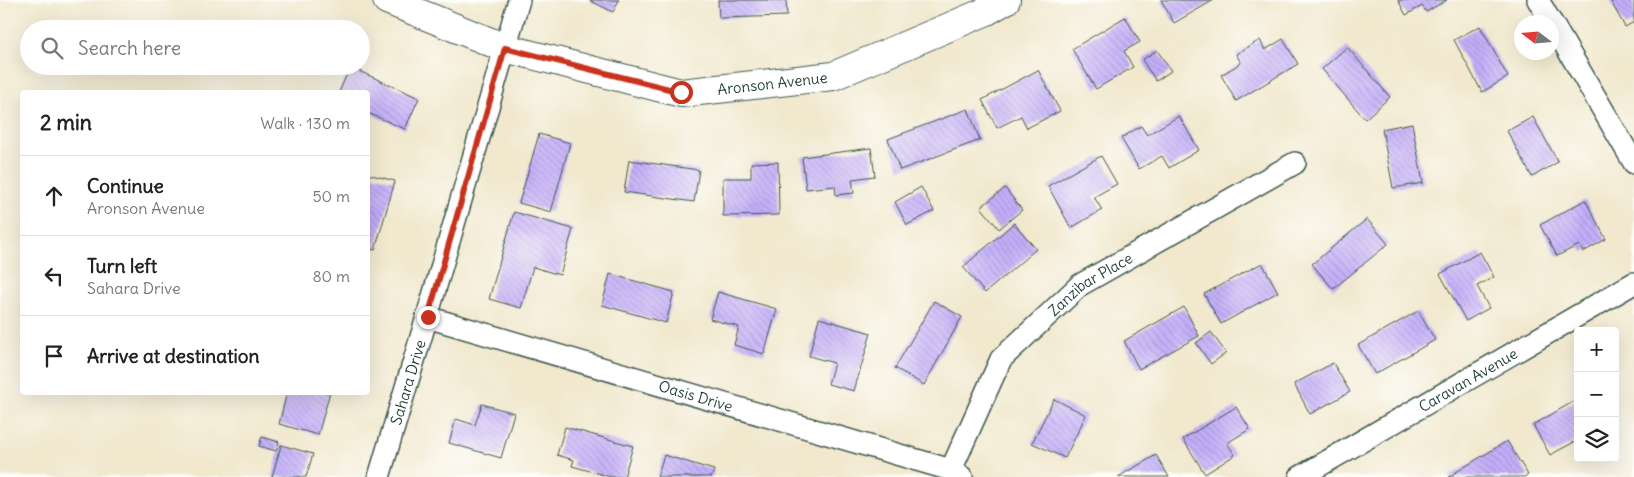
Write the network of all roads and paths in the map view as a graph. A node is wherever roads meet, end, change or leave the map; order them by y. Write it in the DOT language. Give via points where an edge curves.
graph roads {
  1 [pos="388,0"];
  2 [pos="519,0"];
  3 [pos="1006,0"];
  4 [pos="1538,0"];
  5 [pos="1546,15"];
  6 [pos="1559,36"];
  7 [pos="505,48"];
  8 [pos="1295,163"];
  9 [pos="1634,163"];
  10 [pos="1634,283"];
  11 [pos="428,317"];
  12 [pos="957,474"];
  13 [pos="379,477"];
  14 [pos="1300,477"];
  1 -- 7 [label="main road, Aronson Avenue"];
  2 -- 7 [label="street, Sahara Drive"];
  3 -- 7 [label="main road, Aronson Avenue" via="833,76 681,92"];
  4 -- 5 [label="street"];
  6 -- 9 [label="street"];
  7 -- 11 [label="street, Sahara Drive"];
  8 -- 12 [label="street, Zanzibar Place" via="1080,286 1001,359"];
  10 -- 14 [label="street, Caravan Avenue"];
  11 -- 12 [label="street, Oasis Drive"];
  11 -- 13 [label="street, Sahara Drive"];
}
